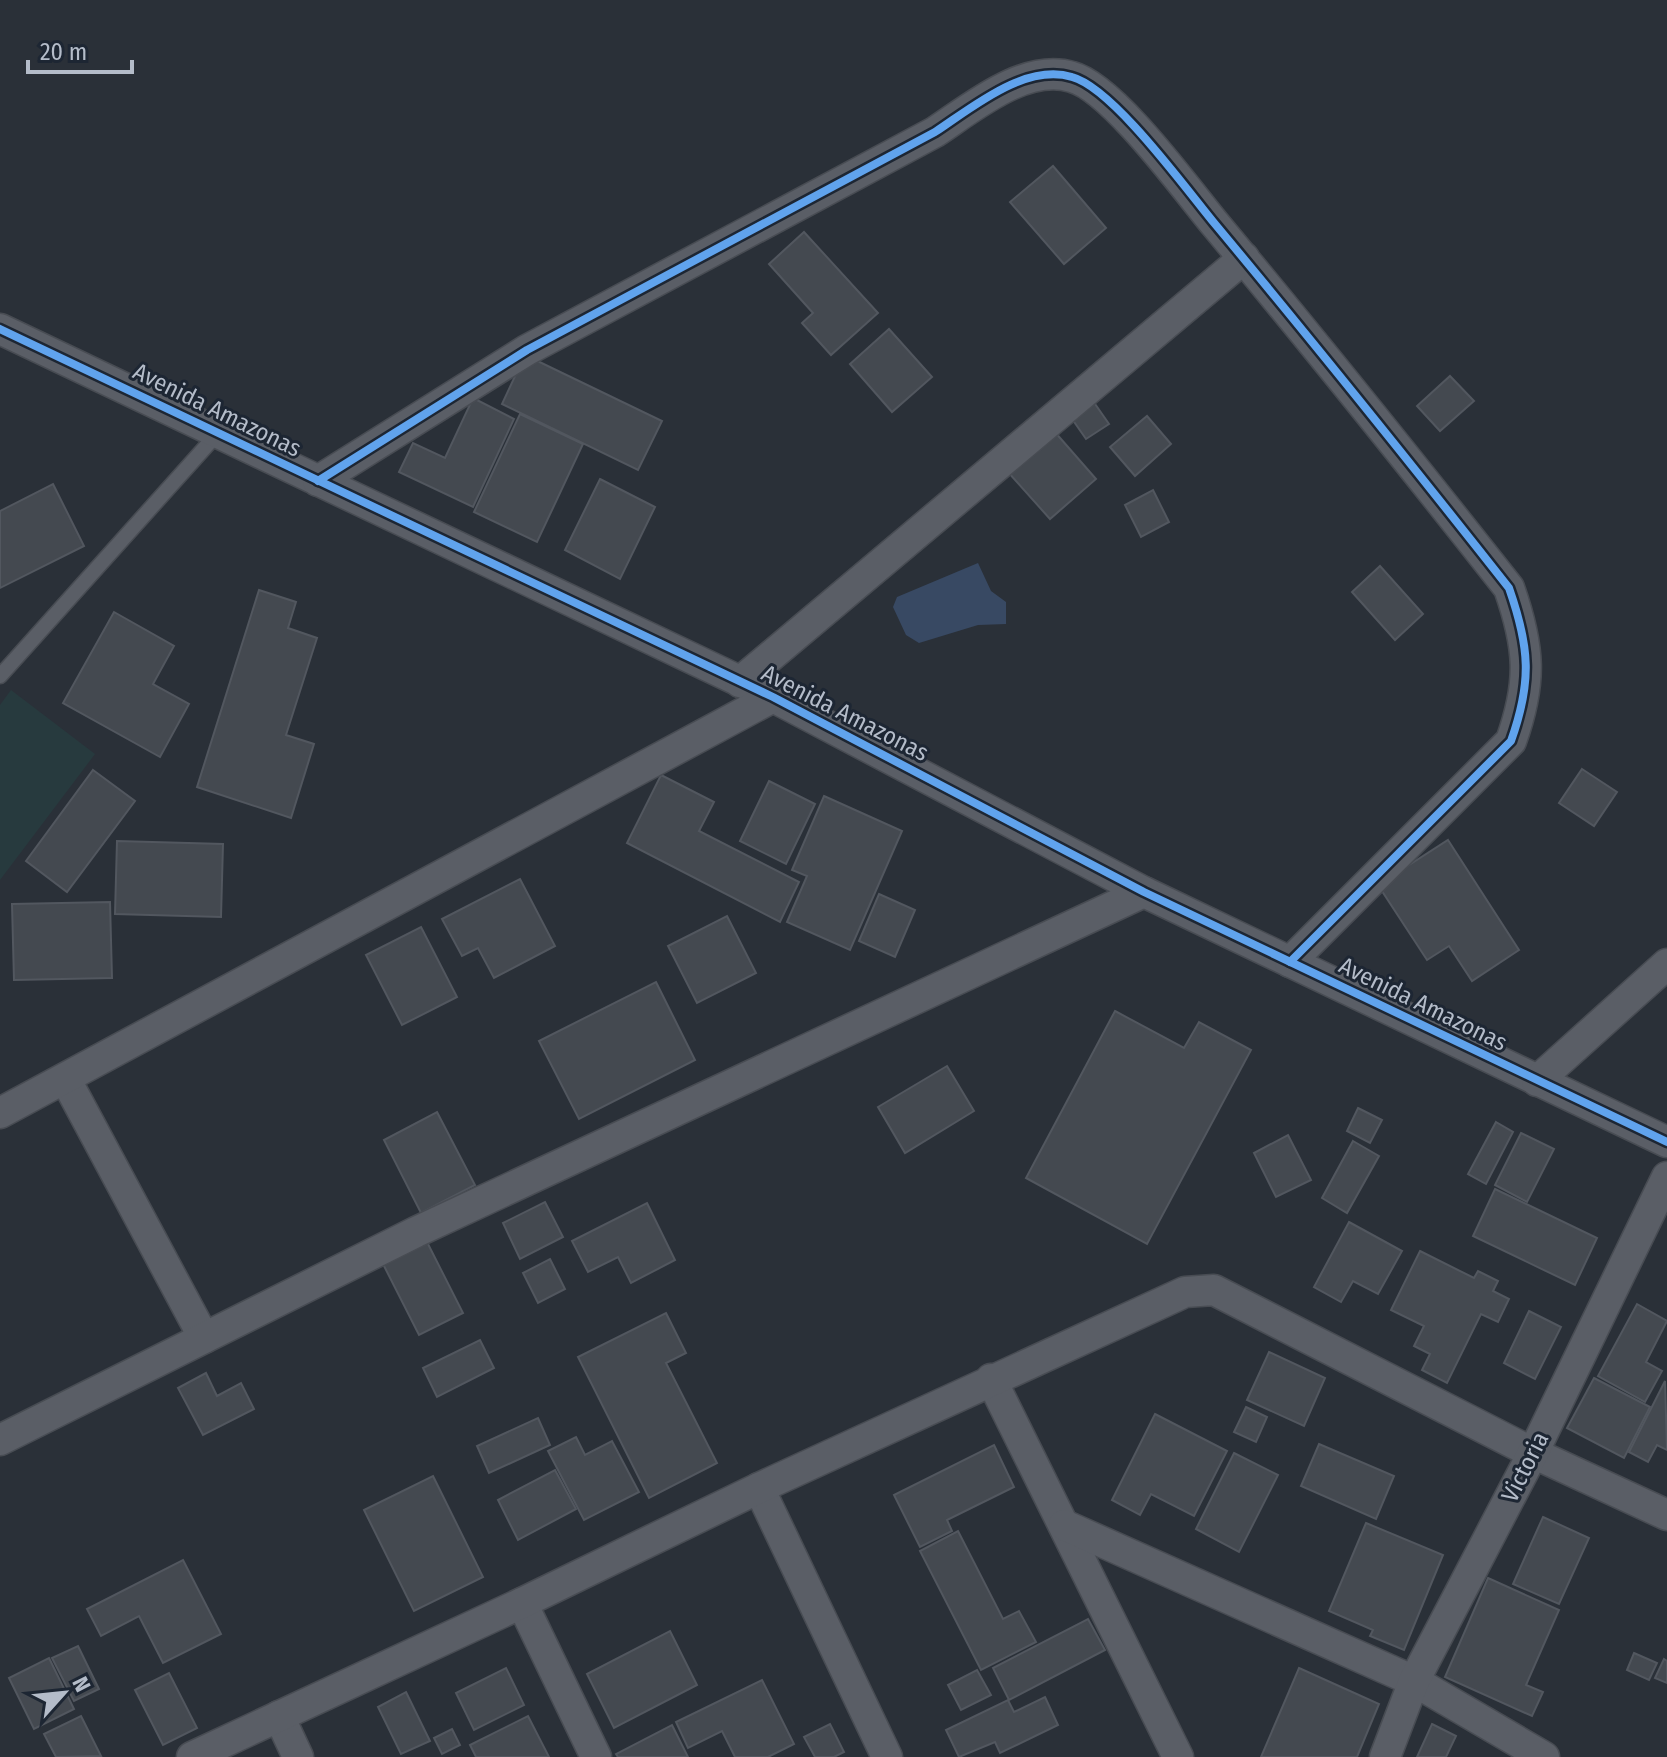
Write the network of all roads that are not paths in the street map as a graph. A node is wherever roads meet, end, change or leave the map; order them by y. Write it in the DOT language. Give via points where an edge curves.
graph roads {
  1 [pos="1244,258"];
  2 [pos="0,329"];
  3 [pos="218,433"];
  4 [pos="318,481"];
  5 [pos="0,676"];
  6 [pos="740,682"];
  7 [pos="773,697"];
  8 [pos="1144,892"];
  9 [pos="1290,962"];
  10 [pos="1667,964"];
  11 [pos="66,1080"];
  12 [pos="1537,1081"];
  13 [pos="0,1113"];
  14 [pos="1667,1142"];
  15 [pos="1667,1177"];
  16 [pos="204,1338"];
  17 [pos="991,1379"];
  18 [pos="0,1440"];
  19 [pos="1533,1453"];
  20 [pos="759,1488"];
  21 [pos="1667,1515"];
  22 [pos="1064,1525"];
  23 [pos="522,1603"];
  24 [pos="1414,1681"];
  25 [pos="279,1716"];
  26 [pos="192,1757"];
  27 [pos="298,1757"];
  28 [pos="596,1757"];
  29 [pos="887,1757"];
  30 [pos="1178,1757"];
  31 [pos="1385,1757"];
  32 [pos="1544,1757"];
  1 -- 4 [label="street" via="1105,97 1074,77 1040,73 527,350"];
  1 -- 6 [label="street"];
  1 -- 9 [label="street" via="1509,588 1528,658 1524,704 1511,741"];
  2 -- 3 [label="street, Avenida Amazonas"];
  3 -- 4 [label="street, Avenida Amazonas"];
  3 -- 5 [label="lane"];
  4 -- 6 [label="street, Avenida Amazonas"];
  6 -- 7 [label="street, Avenida Amazonas"];
  7 -- 8 [label="street, Avenida Amazonas"];
  7 -- 11 [label="street"];
  8 -- 9 [label="street, Avenida Amazonas"];
  8 -- 16 [label="street" via="416,1232"];
  9 -- 12 [label="street, Avenida Amazonas"];
  10 -- 12 [label="street"];
  11 -- 13 [label="street"];
  11 -- 16 [label="street"];
  12 -- 14 [label="street, Avenida Amazonas"];
  15 -- 19 [label="street, Victoria"];
  16 -- 18 [label="street"];
  17 -- 19 [label="street" via="1185,1292 1214,1290"];
  17 -- 20 [label="street"];
  17 -- 22 [label="street"];
  19 -- 21 [label="street"];
  19 -- 24 [label="street, Victoria"];
  20 -- 23 [label="street"];
  20 -- 29 [label="street"];
  22 -- 24 [label="street"];
  22 -- 30 [label="street"];
  23 -- 25 [label="street"];
  23 -- 28 [label="street"];
  24 -- 31 [label="street, Victoria"];
  24 -- 32 [label="street"];
  25 -- 26 [label="street"];
  25 -- 27 [label="street"];
}
